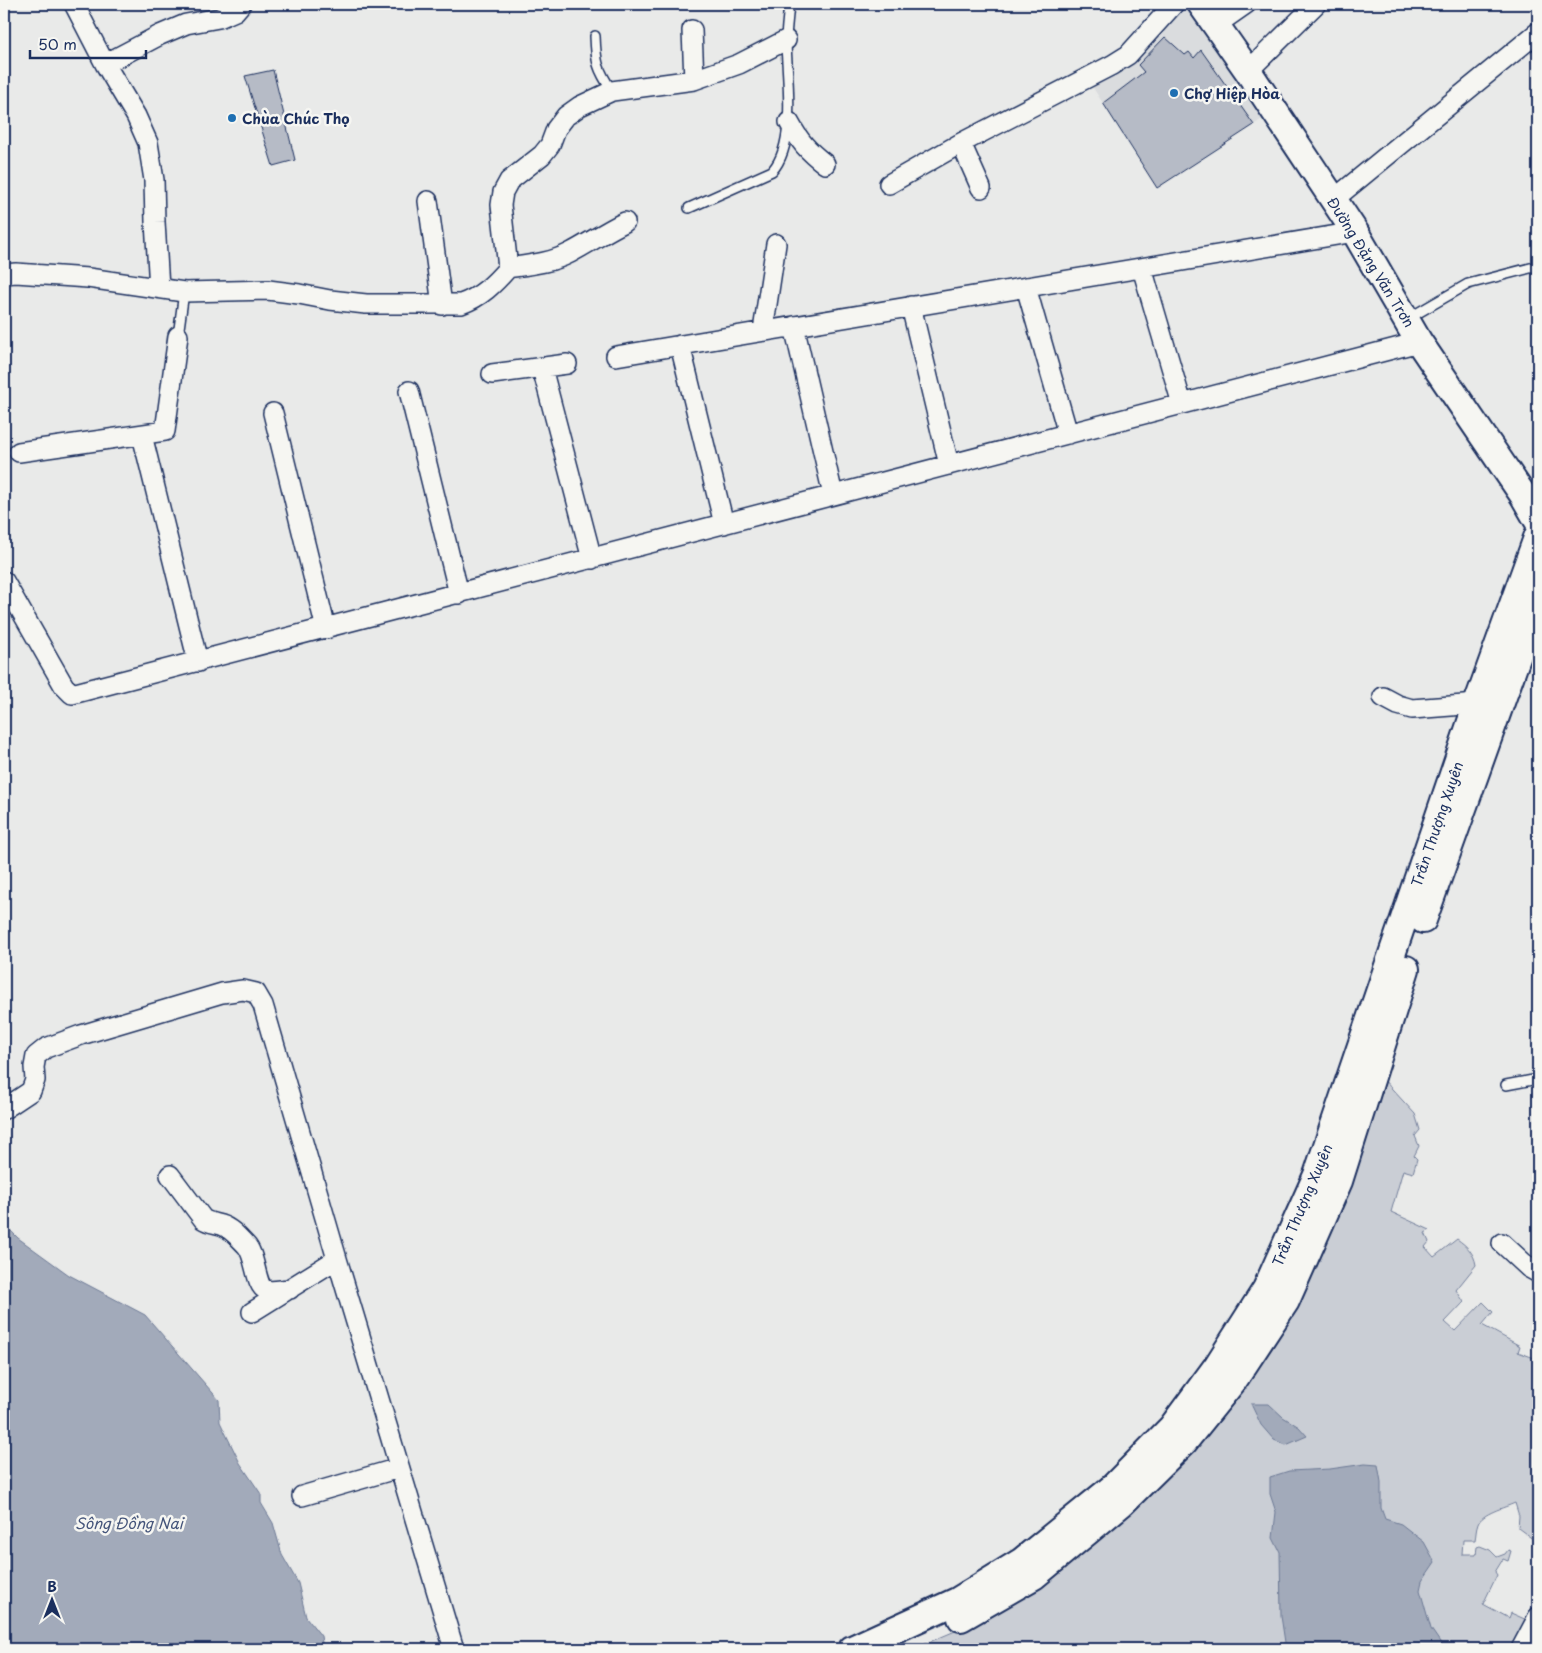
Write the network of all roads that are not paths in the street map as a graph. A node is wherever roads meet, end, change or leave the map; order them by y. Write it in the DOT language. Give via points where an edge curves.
graph roads {
  1 [pos="74,4"];
  2 [pos="241,4"];
  3 [pos="789,4"];
  4 [pos="1174,4"];
  5 [pos="1201,4"];
  6 [pos="1246,4"];
  7 [pos="1316,4"];
  8 [pos="1216,25"];
  9 [pos="692,30"];
  10 [pos="595,36"];
  11 [pos="786,40"];
  12 [pos="1534,42"];
  13 [pos="105,64"];
  14 [pos="1248,71"];
  15 [pos="694,80"];
  16 [pos="612,91"];
  17 [pos="789,122"];
  18 [pos="961,143"];
  19 [pos="825,164"];
  20 [pos="889,184"];
  21 [pos="981,188"];
  22 [pos="1333,200"];
  23 [pos="428,201"];
  24 [pos="690,208"];
  25 [pos="625,222"];
  26 [pos="1355,232"];
  27 [pos="776,244"];
  28 [pos="1538,266"];
  29 [pos="508,268"];
  30 [pos="1142,268"];
  31 [pos="4,274"];
  32 [pos="1026,287"];
  33 [pos="159,288"];
  34 [pos="184,292"];
  35 [pos="442,305"];
  36 [pos="911,306"];
  37 [pos="1406,320"];
  38 [pos="794,326"];
  39 [pos="763,331"];
  40 [pos="178,336"];
  41 [pos="1419,342"];
  42 [pos="680,345"];
  43 [pos="616,356"];
  44 [pos="567,364"];
  45 [pos="542,368"];
  46 [pos="492,374"];
  47 [pos="409,390"];
  48 [pos="1182,404"];
  49 [pos="274,413"];
  50 [pos="1068,434"];
  51 [pos="142,435"];
  52 [pos="19,452"];
  53 [pos="949,465"];
  54 [pos="833,496"];
  55 [pos="1538,521"];
  56 [pos="724,524"];
  57 [pos="1538,535"];
  58 [pos="592,559"];
  59 [pos="4,581"];
  60 [pos="459,594"];
  61 [pos="1538,599"];
  62 [pos="326,628"];
  63 [pos="1530,638"];
  64 [pos="198,662"];
  65 [pos="1383,697"];
  66 [pos="1478,704"];
  67 [pos="1538,1079"];
  68 [pos="1506,1085"];
  69 [pos="4,1109"];
  70 [pos="170,1175"];
  71 [pos="1502,1243"];
  72 [pos="337,1259"];
  73 [pos="1538,1273"];
  74 [pos="290,1289"];
  75 [pos="252,1312"];
  76 [pos="399,1468"];
  77 [pos="302,1496"];
  78 [pos="1538,1617"];
  79 [pos="454,1649"];
  80 [pos="852,1649"];
  81 [pos="895,1649"];
  82 [pos="1521,1649"];
  1 -- 13 [label="street"];
  2 -- 13 [label="street" via="219,18 186,24"];
  3 -- 11 [label="lane"];
  4 -- 18 [label="street" via="1128,54 1112,65"];
  5 -- 8 [label="main road, Đường Đặng Văn Trơn"];
  6 -- 8 [label="street"];
  7 -- 14 [label="street"];
  8 -- 14 [label="main road, Đường Đặng Văn Trơn"];
  9 -- 15 [label="street"];
  10 -- 16 [label="lane" via="599,71"];
  11 -- 15 [label="street" via="738,64"];
  11 -- 17 [label="lane"];
  12 -- 22 [label="street"];
  13 -- 33 [label="street" via="148,143 154,180"];
  14 -- 22 [label="main road, Đường Đặng Văn Trơn"];
  15 -- 16 [label="street"];
  16 -- 29 [label="street" via="566,116 542,155 509,181 500,205"];
  17 -- 19 [label="street" via="804,146"];
  17 -- 24 [label="lane" via="780,164 772,171"];
  18 -- 20 [label="street"];
  18 -- 21 [label="street"];
  22 -- 26 [label="main road, Đường Đặng Văn Trơn"];
  23 -- 35 [label="street"];
  25 -- 29 [label="street" via="569,254 542,263"];
  26 -- 30 [label="street"];
  26 -- 37 [label="main road, Đường Đặng Văn Trơn"];
  27 -- 39 [label="street"];
  28 -- 37 [label="lane" via="1468,284"];
  29 -- 35 [label="street" via="492,287 474,300"];
  30 -- 32 [label="street"];
  30 -- 48 [label="street"];
  31 -- 33 [label="street" via="79,278"];
  32 -- 36 [label="street"];
  32 -- 50 [label="street"];
  33 -- 34 [label="street"];
  34 -- 35 [label="street" via="268,290 357,303"];
  34 -- 40 [label="lane"];
  36 -- 38 [label="street"];
  36 -- 53 [label="street"];
  37 -- 41 [label="main road, Đường Đặng Văn Trơn"];
  38 -- 39 [label="street"];
  38 -- 54 [label="street"];
  39 -- 42 [label="street"];
  40 -- 51 [label="street" via="165,431"];
  41 -- 48 [label="street"];
  41 -- 55 [label="main road, Đường Đặng Văn Trơn"];
  42 -- 43 [label="street"];
  42 -- 56 [label="street"];
  44 -- 45 [label="street"];
  45 -- 46 [label="street"];
  45 -- 58 [label="street"];
  47 -- 60 [label="street"];
  48 -- 50 [label="street"];
  49 -- 62 [label="street"];
  50 -- 53 [label="street"];
  51 -- 52 [label="street"];
  51 -- 64 [label="street"];
  53 -- 54 [label="street"];
  54 -- 56 [label="street"];
  56 -- 58 [label="street"];
  57 -- 66 [label="main road, Trần Thượng Xuyên"];
  58 -- 60 [label="street"];
  59 -- 64 [label="street" via="64,686 72,694"];
  60 -- 62 [label="street"];
  61 -- 63 [label="main road, Trần Thượng Xuyên"];
  62 -- 64 [label="street"];
  63 -- 81 [label="main road, Trần Thượng Xuyên" via="1404,974 1339,1181 1286,1301 1234,1380 1184,1442 1122,1503 1034,1576 964,1617"];
  65 -- 66 [label="street" via="1412,709"];
  66 -- 80 [label="main road, Trần Thượng Xuyên" via="1317,1175 1266,1289 1217,1366 1172,1427 1112,1488 1022,1560 957,1601"];
  67 -- 68 [label="lane"];
  69 -- 72 [label="street" via="31,1091 36,1080 36,1056 46,1048 222,993 243,990 256,993 263,1005"];
  70 -- 74 [label="street" via="203,1219 228,1228 248,1246 263,1289"];
  71 -- 73 [label="street"];
  72 -- 74 [label="street"];
  72 -- 76 [label="street"];
  74 -- 75 [label="street"];
  76 -- 77 [label="street"];
  76 -- 79 [label="street"];
  78 -- 82 [label="street"];
}
